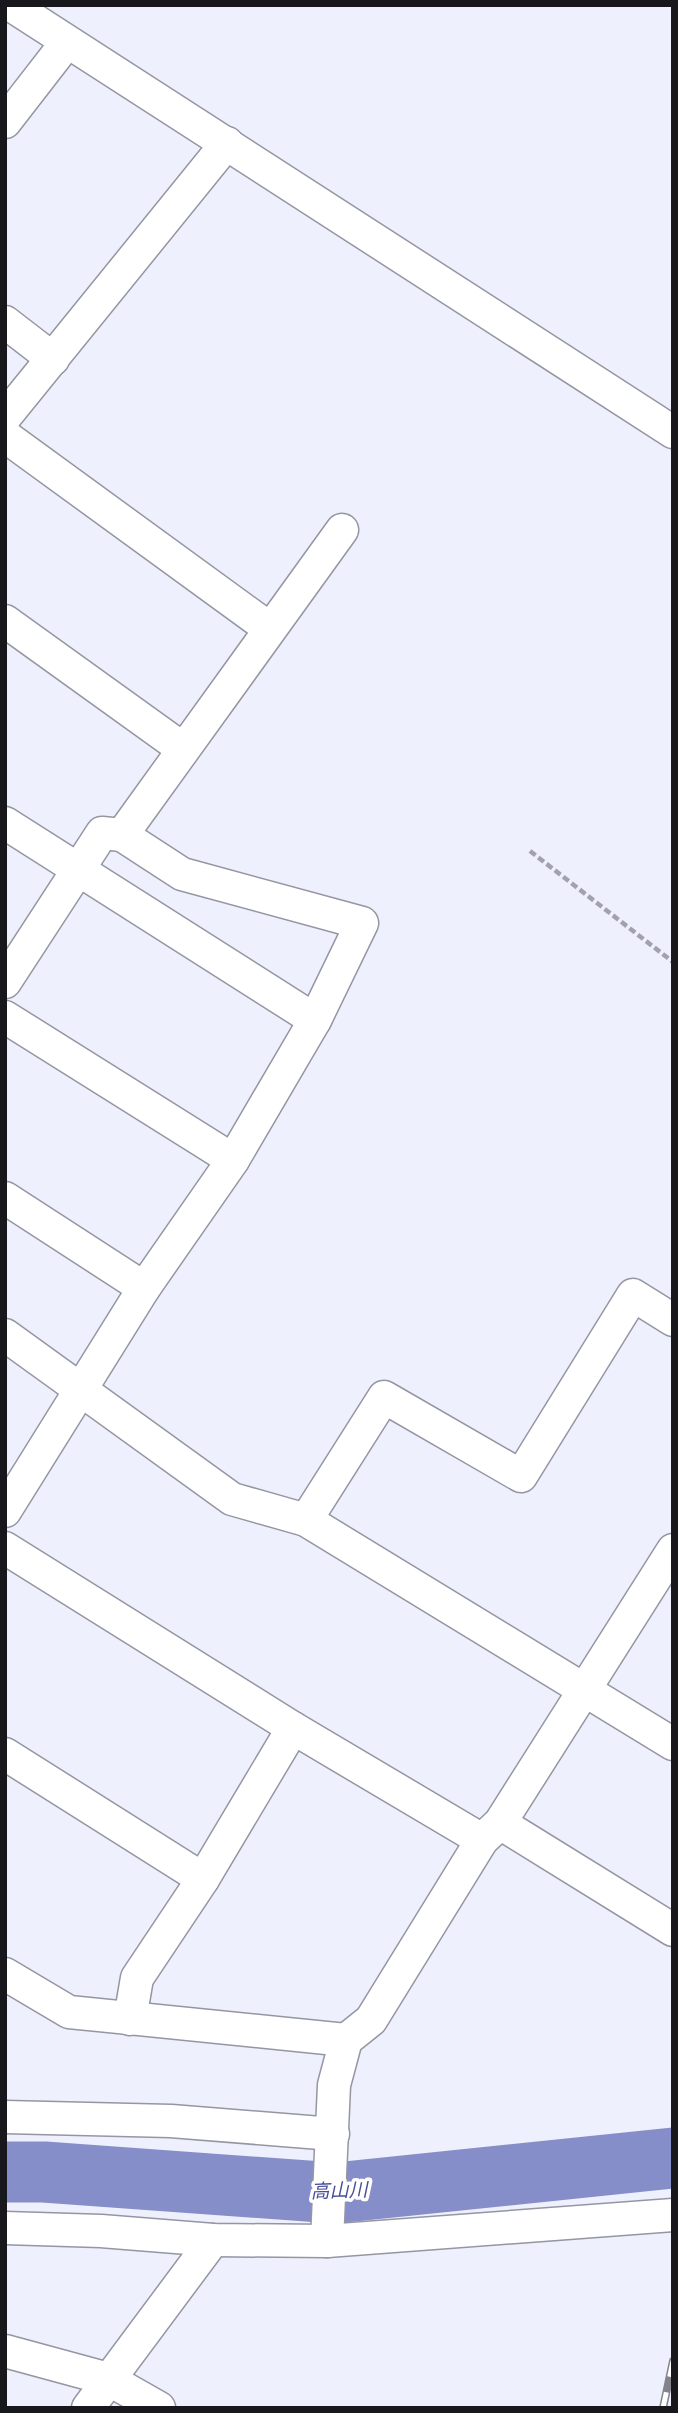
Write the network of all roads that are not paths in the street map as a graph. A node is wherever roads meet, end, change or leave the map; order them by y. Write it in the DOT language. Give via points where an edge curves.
graph roads {
  1 [pos="11,5"];
  2 [pos="67,42"];
  3 [pos="5,122"];
  4 [pos="227,143"];
  5 [pos="5,322"];
  6 [pos="53,359"];
  7 [pos="5,417"];
  8 [pos="673,432"];
  9 [pos="5,436"];
  10 [pos="342,530"];
  11 [pos="5,621"];
  12 [pos="270,629"];
  13 [pos="183,748"];
  14 [pos="5,823"];
  15 [pos="122,835"];
  16 [pos="77,869"];
  17 [pos="5,982"];
  18 [pos="5,1017"];
  19 [pos="315,1020"];
  20 [pos="233,1160"];
  21 [pos="5,1198"];
  22 [pos="144,1288"];
  23 [pos="673,1320"];
  24 [pos="5,1335"];
  25 [pos="78,1390"];
  26 [pos="5,1511"];
  27 [pos="306,1520"];
  28 [pos="5,1548"];
  29 [pos="673,1549"];
  30 [pos="584,1689"];
  31 [pos="293,1728"];
  32 [pos="673,1744"];
  33 [pos="5,1754"];
  34 [pos="491,1831"];
  35 [pos="203,1879"];
  36 [pos="673,1930"];
  37 [pos="5,1974"];
  38 [pos="130,2019"];
  39 [pos="346,2040"];
  40 [pos="5,2117"];
  41 [pos="331,2144"];
  42 [pos="673,2215"];
  43 [pos="5,2228"];
  44 [pos="328,2233"];
  45 [pos="213,2240"];
  46 [pos="5,2351"];
  47 [pos="108,2379"];
  48 [pos="88,2408"];
  49 [pos="159,2408"];
  1 -- 2 [label="street"];
  2 -- 3 [label="street"];
  2 -- 4 [label="street"];
  4 -- 6 [label="street"];
  4 -- 8 [label="street"];
  5 -- 6 [label="street"];
  6 -- 7 [label="street"];
  9 -- 12 [label="street"];
  10 -- 12 [label="street"];
  11 -- 13 [label="street"];
  12 -- 13 [label="street"];
  13 -- 15 [label="street"];
  14 -- 16 [label="street"];
  15 -- 16 [label="street" via="102,833"];
  15 -- 19 [label="street" via="182,874 362,923"];
  16 -- 17 [label="street"];
  16 -- 19 [label="street"];
  18 -- 20 [label="street"];
  19 -- 20 [label="street"];
  20 -- 22 [label="street"];
  21 -- 22 [label="street"];
  22 -- 25 [label="street"];
  23 -- 27 [label="street" via="633,1295 521,1476 384,1397"];
  24 -- 25 [label="street"];
  25 -- 26 [label="street"];
  25 -- 27 [label="street" via="232,1499"];
  27 -- 30 [label="street"];
  28 -- 31 [label="street"];
  29 -- 30 [label="street"];
  30 -- 32 [label="street"];
  30 -- 34 [label="street"];
  31 -- 34 [label="street"];
  31 -- 35 [label="street"];
  33 -- 35 [label="street"];
  34 -- 36 [label="street"];
  34 -- 39 [label="street" via="371,2020"];
  35 -- 38 [label="street" via="137,1978"];
  37 -- 38 [label="street" via="69,2012"];
  38 -- 39 [label="street"];
  39 -- 41 [label="street" via="334,2085"];
  40 -- 41 [label="street" via="171,2121"];
  41 -- 44 [label="street"];
  42 -- 44 [label="street"];
  43 -- 45 [label="street"];
  44 -- 45 [label="street"];
  45 -- 47 [label="street"];
  46 -- 47 [label="street"];
  47 -- 48 [label="street"];
  47 -- 49 [label="street"];
}
